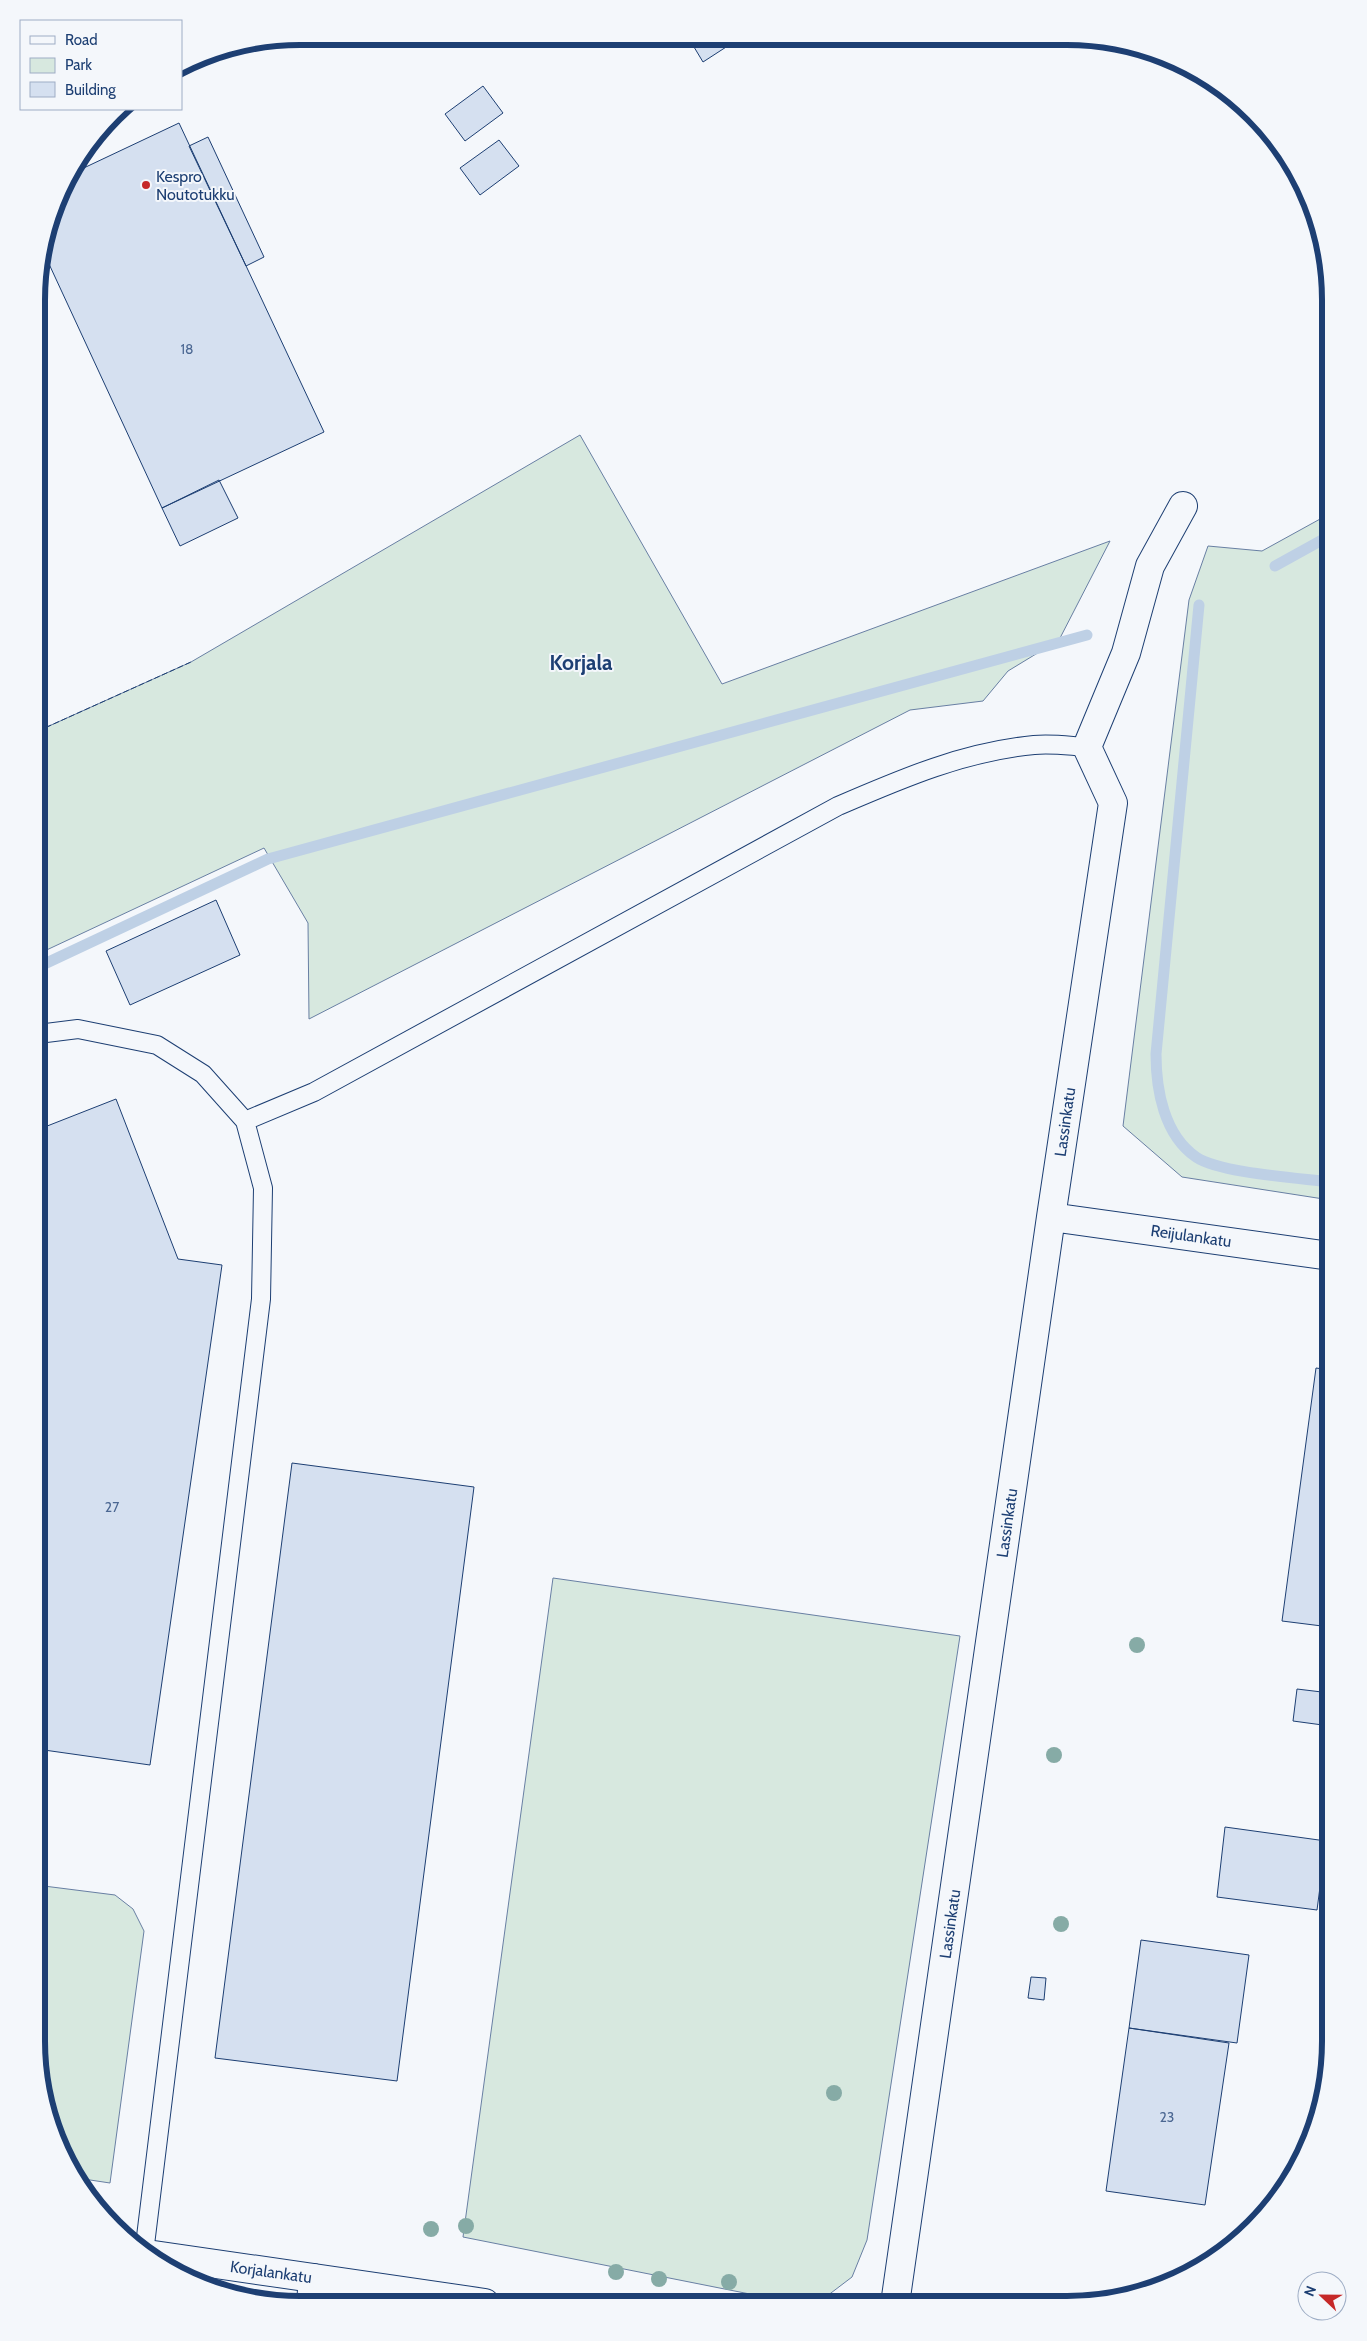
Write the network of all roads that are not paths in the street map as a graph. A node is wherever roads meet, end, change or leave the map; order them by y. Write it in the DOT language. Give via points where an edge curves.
graph roads {
  1 [pos="1183,506"];
  2 [pos="1088,747"];
  3 [pos="45,1033"];
  4 [pos="245,1121"];
  5 [pos="1051,1216"];
  6 [pos="1322,1255"];
  7 [pos="146,2244"];
  8 [pos="168,2259"];
  9 [pos="312,2290"];
  10 [pos="391,2296"];
  11 [pos="896,2296"];
  1 -- 2 [label="street" via="1150,566 1126,654"];
  2 -- 4 [label="lane" via="1036,744 979,753 923,769 838,806 314,1092"];
  2 -- 5 [label="street, Lassinkatu" via="1112,803"];
  3 -- 4 [label="lane" via="78,1030 157,1045 203,1074"];
  4 -- 7 [label="lane" via="263,1188 261,1299"];
  5 -- 6 [label="street, Reijulankatu"];
  5 -- 11 [label="street, Lassinkatu"];
  8 -- 9 [label="street, Korjalankatu"];
  9 -- 10 [label="street, Korjalankatu"];
}
